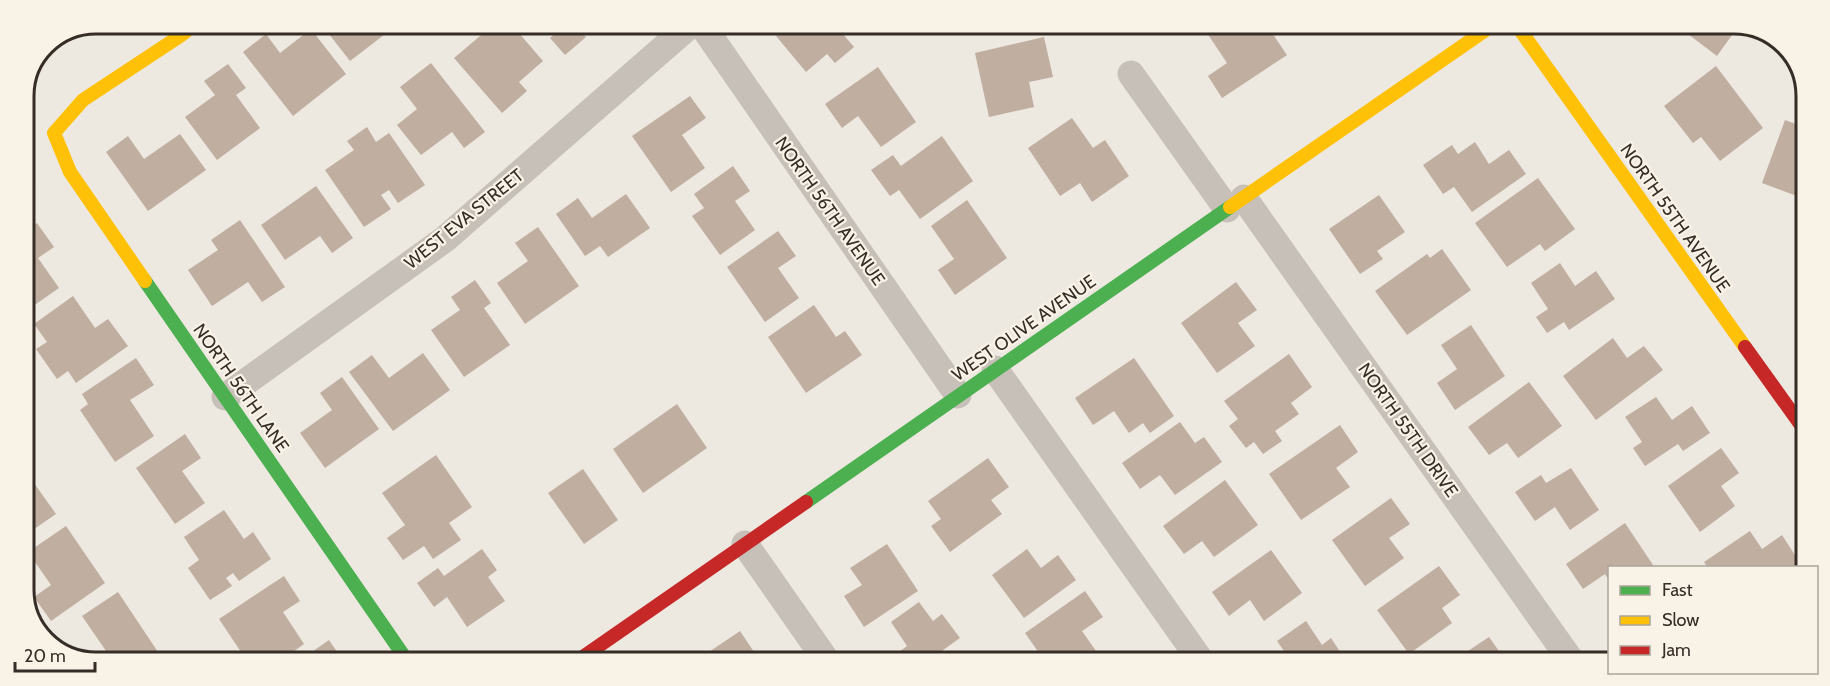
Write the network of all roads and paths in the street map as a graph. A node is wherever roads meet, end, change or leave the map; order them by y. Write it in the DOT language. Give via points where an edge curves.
graph roads {
  1 [pos="182,34"];
  2 [pos="680,34"];
  3 [pos="708,34"];
  4 [pos="1480,34"];
  5 [pos="1523,34"];
  6 [pos="1131,74"];
  7 [pos="1236,203"];
  8 [pos="995,369"];
  9 [pos="958,395"];
  10 [pos="225,397"];
  11 [pos="1796,418"];
  12 [pos="745,544"];
  13 [pos="401,652"];
  14 [pos="590,652"];
  15 [pos="820,652"];
  16 [pos="1195,652"];
  17 [pos="1565,652"];
  1 -- 10 [label="street, NORTH 56TH LANE" via="83,100 54,133 70,172"];
  2 -- 10 [label="street, WEST EVA STREET" via="446,239"];
  3 -- 9 [label="street, NORTH 56TH AVENUE"];
  4 -- 7 [label="street, WEST OLIVE AVENUE"];
  5 -- 11 [label="street, NORTH 55TH AVENUE"];
  6 -- 7 [label="street, NORTH 55TH DRIVE"];
  7 -- 8 [label="street, WEST OLIVE AVENUE"];
  7 -- 17 [label="street, NORTH 55TH DRIVE"];
  8 -- 9 [label="street, WEST OLIVE AVENUE"];
  8 -- 16 [label="street"];
  9 -- 12 [label="street, WEST OLIVE AVENUE"];
  10 -- 13 [label="street, NORTH 56TH LANE"];
  12 -- 14 [label="street, WEST OLIVE AVENUE"];
  12 -- 15 [label="street"];
}
